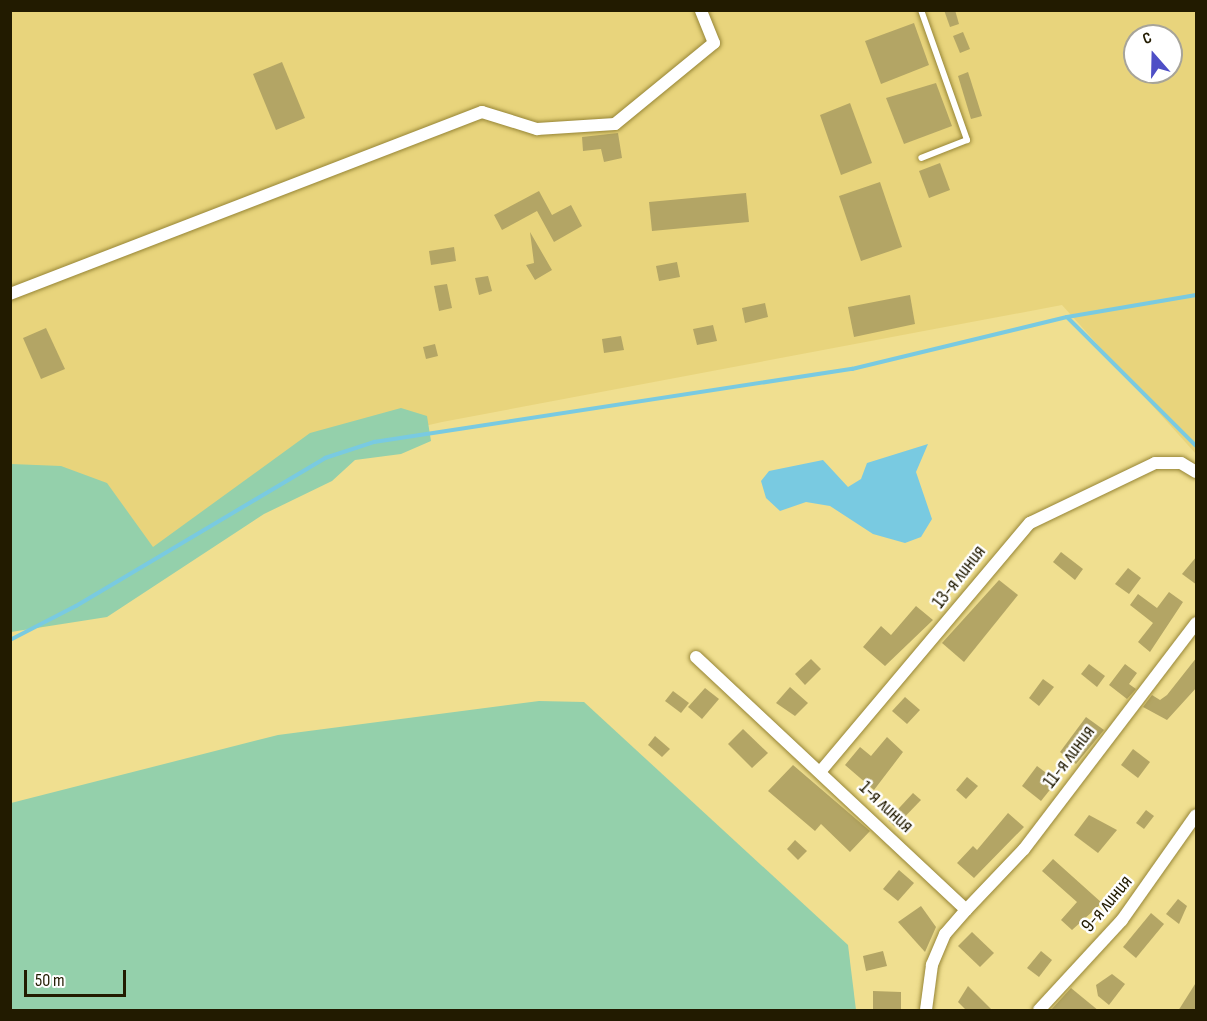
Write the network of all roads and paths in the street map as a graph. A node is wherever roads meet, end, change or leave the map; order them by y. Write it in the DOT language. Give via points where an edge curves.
graph roads {
  1 [pos="701,10"];
  2 [pos="921,10"];
  3 [pos="921,158"];
  4 [pos="10,294"];
  5 [pos="1197,472"];
  6 [pos="1197,623"];
  7 [pos="696,657"];
  8 [pos="820,772"];
  9 [pos="1197,815"];
  10 [pos="966,910"];
  11 [pos="926,1011"];
  12 [pos="1039,1011"];
  1 -- 4 [label="street" via="714,44 615,124 537,129 482,112"];
  2 -- 3 [label="lane" via="967,140"];
  5 -- 8 [label="street, 13-я линия" via="1169,461 1045,515 1017,535 982,584"];
  6 -- 10 [label="street, 11-я линия" via="1024,849"];
  7 -- 8 [label="street, 1-я линия"];
  8 -- 10 [label="street, 1-я линия"];
  9 -- 12 [label="street, 9-я линия" via="1122,920"];
  10 -- 11 [label="street" via="945,934 932,965"];
}
